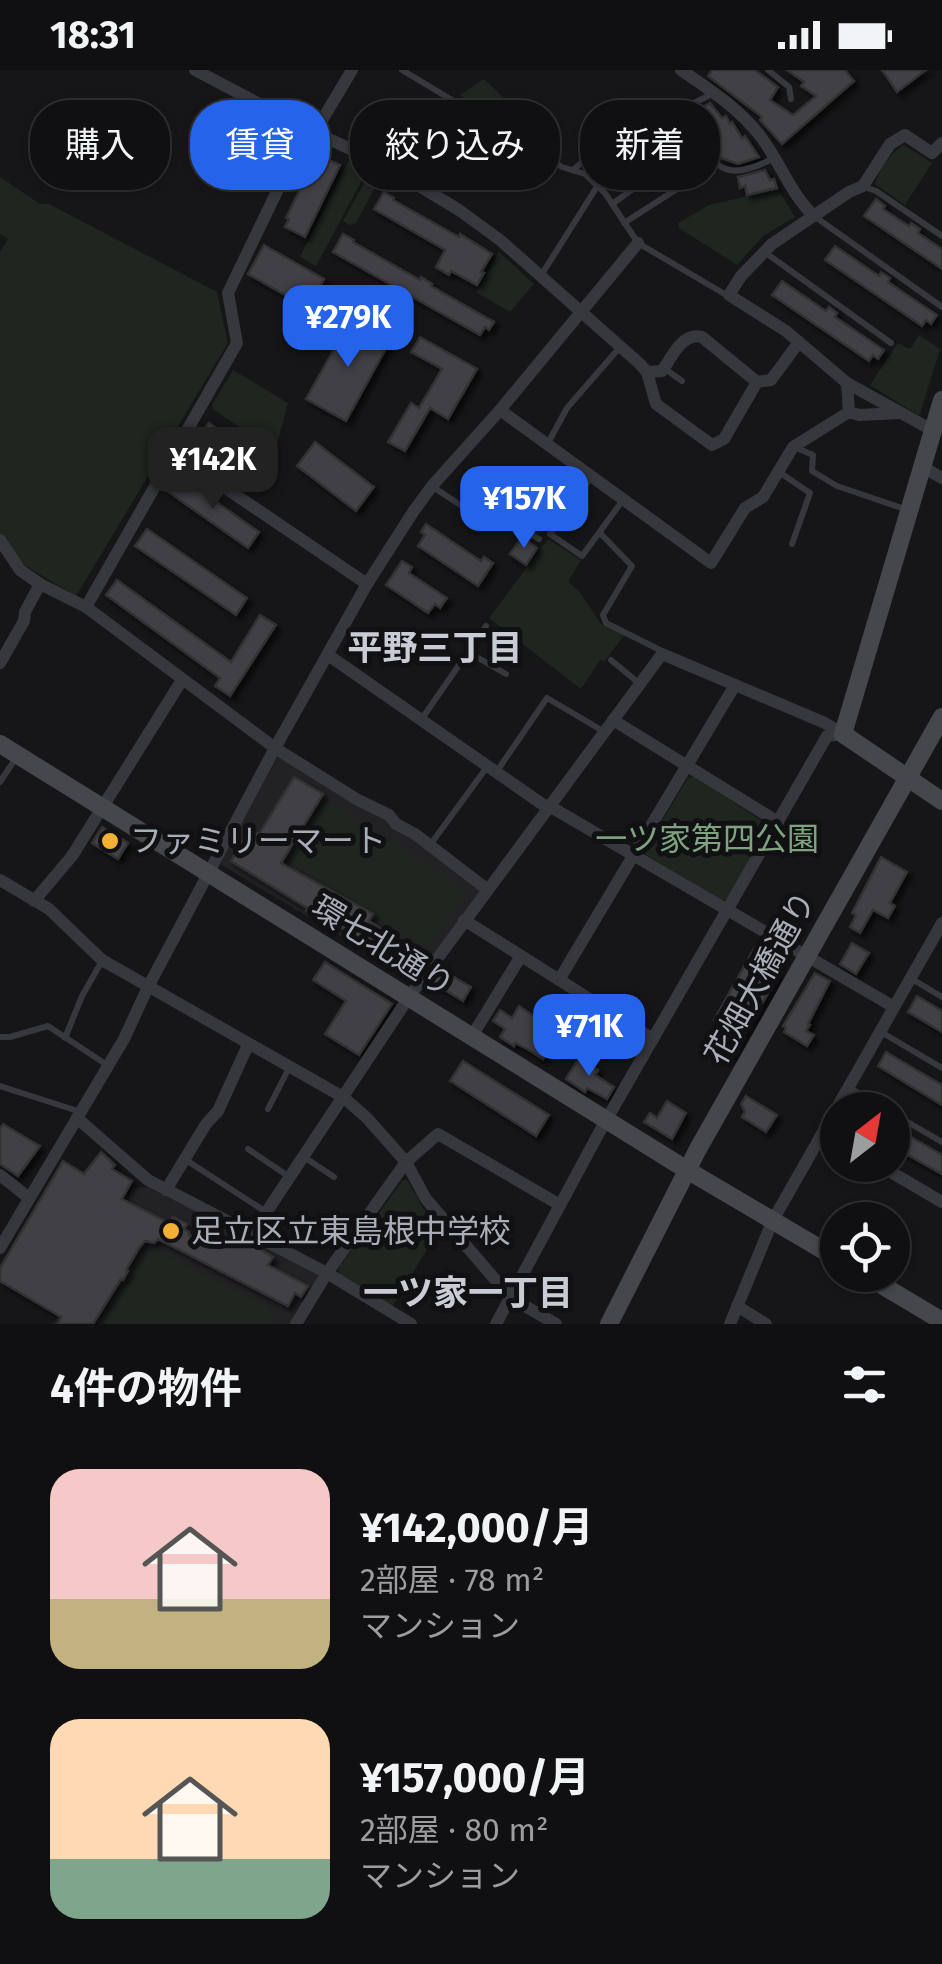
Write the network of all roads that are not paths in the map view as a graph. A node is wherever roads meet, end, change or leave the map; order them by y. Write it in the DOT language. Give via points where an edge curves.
graph roads {
  1 [pos="196,70"];
  2 [pos="352,70"];
  3 [pos="402,70"];
  4 [pos="768,70"];
  5 [pos="690,73"];
  6 [pos="712,92"];
  7 [pos="790,98"];
  8 [pos="254,100"];
  9 [pos="452,100"];
  10 [pos="700,100"];
  11 [pos="330,102"];
  12 [pos="330,139"];
  13 [pos="938,151"];
  14 [pos="774,158"];
  15 [pos="580,164"];
  16 [pos="560,165"];
  17 [pos="720,166"];
  18 [pos="572,171"];
  19 [pos="580,173"];
  20 [pos="863,186"];
  21 [pos="281,190"];
  22 [pos="595,190"];
  23 [pos="602,190"];
  24 [pos="632,190"];
  25 [pos="675,190"];
  26 [pos="612,204"];
  27 [pos="814,216"];
  28 [pos="623,223"];
  29 [pos="942,236"];
  30 [pos="638,243"];
  31 [pos="765,252"];
  32 [pos="541,275"];
  33 [pos="729,296"];
  34 [pos="942,307"];
  35 [pos="582,310"];
  36 [pos="799,342"];
  37 [pos="891,343"];
  38 [pos="620,346"];
  39 [pos="664,368"];
  40 [pos="647,372"];
  41 [pos="682,381"];
  42 [pos="757,382"];
  43 [pos="847,383"];
  44 [pos="942,400"];
  45 [pos="500,410"];
  46 [pos="849,412"];
  47 [pos="901,413"];
  48 [pos="932,430"];
  49 [pos="548,443"];
  50 [pos="793,447"];
  51 [pos="174,453"];
  52 [pos="921,466"];
  53 [pos="778,472"];
  54 [pos="592,476"];
  55 [pos="942,478"];
  56 [pos="432,486"];
  57 [pos="624,500"];
  58 [pos="910,511"];
  59 [pos="600,533"];
  60 [pos="538,539"];
  61 [pos="0,540"];
  62 [pos="792,544"];
  63 [pos="40,584"];
  64 [pos="368,584"];
  65 [pos="86,607"];
  66 [pos="486,626"];
  67 [pos="468,652"];
  68 [pos="662,654"];
  69 [pos="328,655"];
  70 [pos="611,660"];
  71 [pos="0,663"];
  72 [pos="506,674"];
  73 [pos="182,680"];
  74 [pos="640,684"];
  75 [pos="735,685"];
  76 [pos="942,717"];
  77 [pos="421,720"];
  78 [pos="608,726"];
  79 [pos="843,734"];
  80 [pos="0,744"];
  81 [pos="275,748"];
  82 [pos="18,755"];
  83 [pos="687,766"];
  84 [pos="492,769"];
  85 [pos="908,776"];
  86 [pos="0,782"];
  87 [pos="942,800"];
  88 [pos="103,808"];
  89 [pos="548,808"];
  90 [pos="778,822"];
  91 [pos="430,845"];
  92 [pos="634,855"];
  93 [pos="208,873"];
  94 [pos="0,880"];
  95 [pos="488,890"];
  96 [pos="34,901"];
  97 [pos="727,910"];
  98 [pos="464,920"];
  99 [pos="941,926"];
  100 [pos="521,956"];
  101 [pos="807,956"];
  102 [pos="102,960"];
  103 [pos="910,978"];
  104 [pos="559,980"];
  105 [pos="148,987"];
  106 [pos="409,997"];
  107 [pos="942,997"];
  108 [pos="894,1007"];
  109 [pos="880,1032"];
  110 [pos="0,1036"];
  111 [pos="472,1036"];
  112 [pos="65,1038"];
  113 [pos="653,1039"];
  114 [pos="248,1045"];
  115 [pos="107,1065"];
  116 [pos="290,1066"];
  117 [pos="942,1068"];
  118 [pos="0,1086"];
  119 [pos="848,1087"];
  120 [pos="845,1092"];
  121 [pos="856,1092"];
  122 [pos="343,1097"];
  123 [pos="268,1109"];
  124 [pos="80,1115"];
  125 [pos="607,1120"];
  126 [pos="910,1124"];
  127 [pos="820,1137"];
  128 [pos="942,1142"];
  129 [pos="248,1149"];
  130 [pos="303,1156"];
  131 [pos="186,1159"];
  132 [pos="406,1162"];
  133 [pos="687,1170"];
  134 [pos="0,1175"];
  135 [pos="334,1176"];
  136 [pos="289,1177"];
  137 [pos="908,1182"];
  138 [pos="166,1190"];
  139 [pos="30,1198"];
  140 [pos="942,1202"];
  141 [pos="560,1205"];
  142 [pos="266,1212"];
  143 [pos="773,1220"];
  144 [pos="252,1234"];
  145 [pos="0,1248"];
  146 [pos="820,1248"];
  147 [pos="327,1273"];
  148 [pos="893,1292"];
  149 [pos="511,1298"];
  150 [pos="737,1306"];
  151 [pos="942,1321"];
  152 [pos="296,1324"];
  153 [pos="411,1324"];
  154 [pos="496,1324"];
  155 [pos="556,1324"];
  156 [pos="609,1324"];
  157 [pos="730,1324"];
  158 [pos="766,1324"];
  1 -- 8 [label="street"];
  2 -- 11 [label="street"];
  3 -- 9 [label="lane"];
  4 -- 7 [label="lane" via="789,87"];
  5 -- 6 [label="street"];
  6 -- 10 [label="lane"];
  6 -- 14 [label="street" via="740,114"];
  12 -- 32 [label="street" via="428,190"];
  13 -- 20 [label="street" via="901,136"];
  14 -- 17 [label="lane" via="742,172"];
  14 -- 27 [label="street"];
  15 -- 18 [label="lane"];
  16 -- 18 [label="lane"];
  18 -- 19 [label="lane"];
  20 -- 27 [label="street"];
  20 -- 29 [label="lane"];
  21 -- 51 [label="street" via="228,294 238,343"];
  22 -- 32 [label="lane"];
  23 -- 26 [label="lane"];
  24 -- 26 [label="lane"];
  25 -- 28 [label="lane"];
  26 -- 28 [label="lane"];
  27 -- 31 [label="street"];
  27 -- 34 [label="lane"];
  28 -- 30 [label="lane"];
  30 -- 33 [label="lane"];
  30 -- 35 [label="street"];
  31 -- 33 [label="street"];
  31 -- 37 [label="lane"];
  32 -- 35 [label="street"];
  33 -- 36 [label="street"];
  35 -- 38 [label="street"];
  35 -- 45 [label="street"];
  36 -- 42 [label="street" via="771,380"];
  36 -- 43 [label="street"];
  38 -- 40 [label="street"];
  38 -- 49 [label="lane" via="567,408"];
  39 -- 40 [label="street"];
  39 -- 41 [label="lane"];
  39 -- 42 [label="street" via="694,335"];
  40 -- 42 [label="street" via="656,404 712,445 724,439"];
  43 -- 46 [label="street"];
  43 -- 47 [label="street"];
  44 -- 48 [label="street"];
  45 -- 49 [label="street"];
  45 -- 56 [label="street"];
  46 -- 47 [label="street"];
  46 -- 50 [label="street"];
  47 -- 48 [label="street"];
  48 -- 52 [label="street"];
  49 -- 54 [label="street"];
  50 -- 53 [label="street"];
  50 -- 58 [label="lane" via="813,455 812,471 837,486"];
  51 -- 64 [label="street"];
  51 -- 65 [label="street"];
  52 -- 55 [label="street"];
  52 -- 58 [label="street"];
  53 -- 57 [label="street" via="764,497 744,508 711,563"];
  53 -- 62 [label="lane" via="810,494"];
  54 -- 57 [label="street"];
  54 -- 59 [label="lane" via="550,534 582,556"];
  56 -- 60 [label="lane" via="492,525 511,522"];
  56 -- 64 [label="street"];
  57 -- 59 [label="lane"];
  58 -- 79 [label="street"];
  59 -- 68 [label="lane" via="632,566 604,615 606,623"];
  61 -- 63 [label="street" via="20,570"];
  63 -- 65 [label="street"];
  63 -- 71 [label="street"];
  64 -- 69 [label="street"];
  65 -- 73 [label="street"];
  66 -- 67 [label="lane"];
  67 -- 72 [label="lane"];
  67 -- 77 [label="lane"];
  68 -- 74 [label="street"];
  68 -- 75 [label="street"];
  69 -- 77 [label="street"];
  69 -- 81 [label="street"];
  70 -- 74 [label="lane"];
  73 -- 81 [label="street"];
  73 -- 88 [label="street"];
  74 -- 78 [label="street"];
  75 -- 79 [label="street"];
  75 -- 83 [label="street"];
  76 -- 85 [label="street, 花畑大橋通り"];
  77 -- 84 [label="street"];
  78 -- 83 [label="street"];
  78 -- 84 [label="lane" via="547,698"];
  78 -- 89 [label="street"];
  79 -- 85 [label="street"];
  79 -- 90 [label="street" via="826,736"];
  80 -- 82 [label="street, 環七北通り"];
  81 -- 91 [label="street"];
  81 -- 93 [label="street"];
  82 -- 86 [label="lane"];
  82 -- 88 [label="street, 環七北通り"];
  83 -- 90 [label="street"];
  83 -- 92 [label="street"];
  84 -- 89 [label="street"];
  84 -- 91 [label="lane"];
  85 -- 87 [label="street"];
  85 -- 101 [label="street, 花畑大橋通り"];
  88 -- 93 [label="street, 環七北通り"];
  88 -- 96 [label="street"];
  89 -- 92 [label="street"];
  89 -- 95 [label="street"];
  90 -- 97 [label="street"];
  91 -- 95 [label="street"];
  92 -- 97 [label="street"];
  92 -- 104 [label="street"];
  93 -- 105 [label="street"];
  93 -- 106 [label="street, 環七北通り"];
  94 -- 96 [label="street"];
  95 -- 98 [label="street"];
  96 -- 102 [label="street"];
  97 -- 101 [label="street"];
  97 -- 113 [label="street"];
  98 -- 100 [label="street"];
  98 -- 106 [label="street"];
  99 -- 103 [label="street"];
  100 -- 104 [label="street"];
  100 -- 111 [label="street"];
  101 -- 108 [label="street"];
  101 -- 133 [label="street, 花畑大橋通り"];
  102 -- 105 [label="street"];
  102 -- 112 [label="lane"];
  103 -- 107 [label="lane"];
  103 -- 108 [label="street"];
  104 -- 113 [label="street"];
  105 -- 114 [label="street"];
  105 -- 115 [label="street"];
  106 -- 111 [label="street, 環七北通り"];
  106 -- 122 [label="street"];
  108 -- 109 [label="street"];
  109 -- 117 [label="lane"];
  109 -- 119 [label="street"];
  110 -- 112 [label="lane" via="48,1026"];
  111 -- 125 [label="street, 環七北通り"];
  112 -- 115 [label="lane"];
  113 -- 125 [label="street"];
  114 -- 116 [label="street"];
  114 -- 131 [label="street" via="218,1111"];
  115 -- 124 [label="street"];
  116 -- 122 [label="street"];
  116 -- 123 [label="lane"];
  118 -- 124 [label="lane"];
  119 -- 120 [label="street"];
  119 -- 121 [label="lane"];
  122 -- 130 [label="street"];
  122 -- 132 [label="street"];
  124 -- 138 [label="street"];
  124 -- 139 [label="street"];
  125 -- 133 [label="street, 環七北通り"];
  125 -- 141 [label="street"];
  126 -- 128 [label="lane"];
  127 -- 143 [label="street"];
  129 -- 136 [label="lane"];
  130 -- 135 [label="lane"];
  130 -- 136 [label="street"];
  131 -- 138 [label="street"];
  131 -- 142 [label="lane"];
  132 -- 141 [label="street" via="438,1134"];
  132 -- 147 [label="street"];
  132 -- 149 [label="street" via="426,1199"];
  133 -- 143 [label="street, 環七北通り"];
  133 -- 156 [label="street, 花畑大橋通り"];
  134 -- 139 [label="street"];
  136 -- 142 [label="street"];
  137 -- 140 [label="street"];
  138 -- 144 [label="street"];
  139 -- 145 [label="street"];
  141 -- 149 [label="street"];
  142 -- 144 [label="street"];
  143 -- 146 [label="street, 環七北通り"];
  143 -- 150 [label="street"];
  144 -- 147 [label="street"];
  147 -- 152 [label="street"];
  147 -- 153 [label="street"];
  148 -- 151 [label="street"];
  149 -- 154 [label="street"];
  149 -- 155 [label="street"];
  150 -- 157 [label="street"];
  150 -- 158 [label="street"];
}
